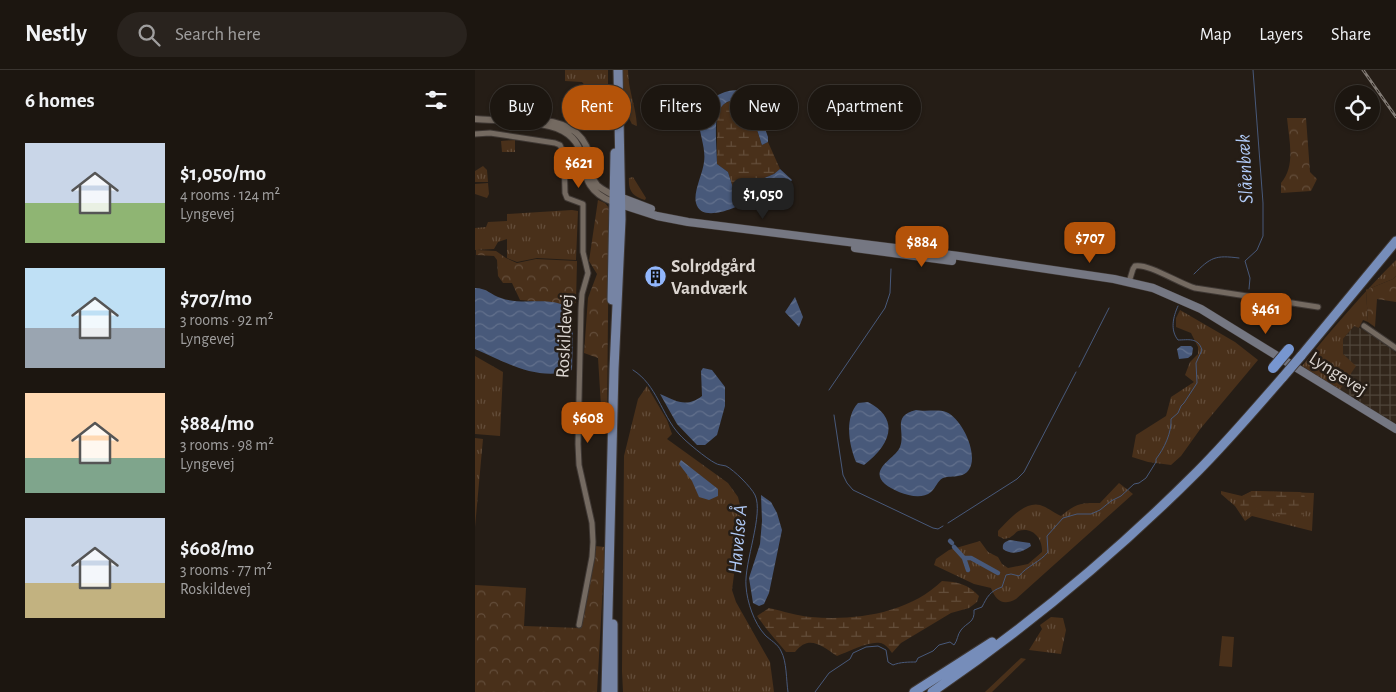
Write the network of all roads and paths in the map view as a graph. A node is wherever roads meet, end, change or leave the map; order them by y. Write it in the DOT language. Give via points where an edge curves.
graph roads {
  1 [pos="618,70"];
  2 [pos="618,85"];
  3 [pos="475,119"];
  4 [pos="616,130"];
  5 [pos="618,130"];
  6 [pos="475,134"];
  7 [pos="617,200"];
  8 [pos="1396,241"];
  9 [pos="1129,282"];
  10 [pos="1318,307"];
  11 [pos="1365,326"];
  12 [pos="1396,348"];
  13 [pos="1289,349"];
  14 [pos="1273,368"];
  15 [pos="614,369"];
  16 [pos="1396,429"];
  17 [pos="611,556"];
  18 [pos="579,625"];
  19 [pos="1013,633"];
  20 [pos="947,682"];
  21 [pos="606,692"];
  22 [pos="613,692"];
  23 [pos="914,692"];
  24 [pos="931,692"];
  25 [pos="936,692"];
  1 -- 2 [label="main road"];
  3 -- 7 [label="street" via="551,120 572,129 590,155 596,184"];
  4 -- 7 [label="main road"];
  5 -- 7 [label="main road"];
  6 -- 18 [label="street, Roskildevej" via="490,133 560,145 564,154 565,193 567,198 583,204 583,252 587,273 581,309 578,444 579,465 593,522 593,542"];
  7 -- 9 [label="main road, Lyngevej" via="657,216 688,222"];
  7 -- 15 [label="main road" via="612,301"];
  7 -- 15 [label="main road" via="619,283"];
  8 -- 19 [label="highway, bridge" via="1283,377 1197,472 1087,575"];
  9 -- 10 [label="street" via="1133,269 1140,265 1195,288"];
  9 -- 16 [label="main road, Lyngevej" via="1201,309"];
  11 -- 12 [label="street"];
  13 -- 14 [label="highway, bridge"];
  15 -- 17 [label="main road"];
  17 -- 21 [label="main road"];
  17 -- 22 [label="main road"];
  19 -- 20 [label="highway"];
  19 -- 23 [label="highway" via="994,641"];
  20 -- 24 [label="highway"];
  20 -- 25 [label="highway"];
}
